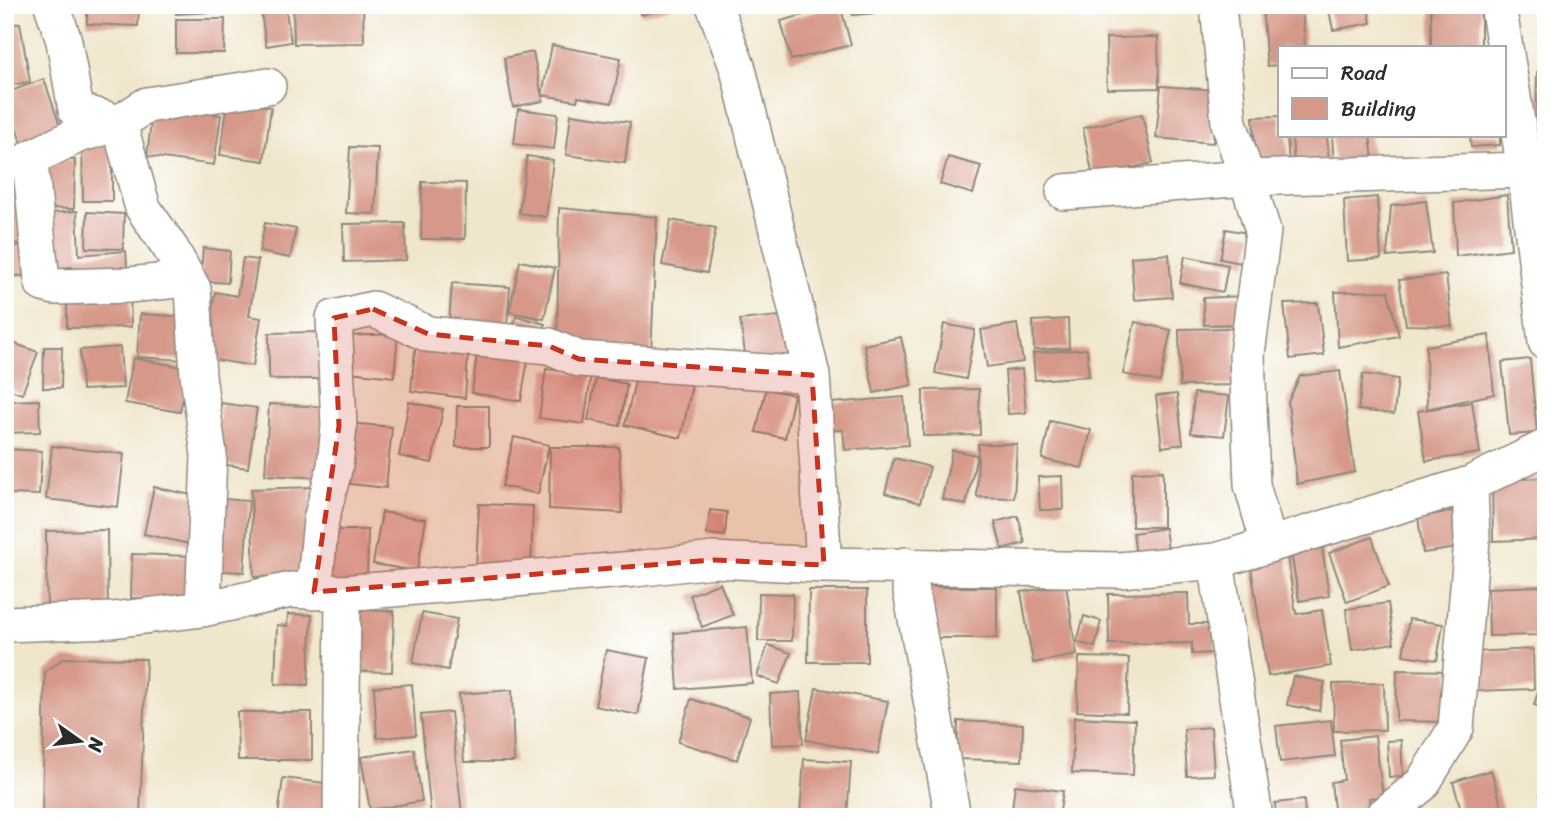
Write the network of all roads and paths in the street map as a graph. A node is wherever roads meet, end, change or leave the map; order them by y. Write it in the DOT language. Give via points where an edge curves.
graph roads {
  1 [pos="52,5"];
  2 [pos="713,5"];
  3 [pos="1218,5"];
  4 [pos="1498,5"];
  5 [pos="1506,46"];
  6 [pos="1506,46"];
  7 [pos="268,86"];
  8 [pos="119,123"];
  9 [pos="1247,178"];
  10 [pos="1533,186"];
  11 [pos="1064,192"];
  12 [pos="187,279"];
  13 [pos="1546,342"];
  14 [pos="812,375"];
  15 [pos="1546,447"];
  16 [pos="1471,484"];
  17 [pos="1269,544"];
  18 [pos="1216,561"];
  19 [pos="824,565"];
  20 [pos="906,565"];
  21 [pos="328,593"];
  22 [pos="203,609"];
  23 [pos="5,624"];
  24 [pos="341,817"];
  25 [pos="953,817"];
  26 [pos="1255,817"];
  27 [pos="1382,817"];
  1 -- 8 [label="street" via="64,41 76,110"];
  2 -- 14 [label="street" via="738,69"];
  3 -- 9 [label="street" via="1229,123"];
  4 -- 6 [label="street"];
  5 -- 10 [label="street"];
  7 -- 8 [label="street" via="147,105"];
  8 -- 12 [label="street" via="143,208"];
  8 -- 12 [label="street" via="78,135 29,159 43,284 129,285"];
  9 -- 10 [label="street"];
  9 -- 11 [label="street"];
  9 -- 17 [label="street" via="1263,231 1247,354 1252,485"];
  10 -- 13 [label="street"];
  12 -- 22 [label="street" via="193,289 209,454"];
  14 -- 19 [label="street"];
  14 -- 21 [label="street" via="579,359 549,346 428,334 373,309 334,318 340,426 321,520"];
  15 -- 16 [label="street"];
  16 -- 17 [label="street"];
  16 -- 27 [label="street" via="1472,540 1456,727 1422,784"];
  17 -- 18 [label="street"];
  18 -- 20 [label="street" via="1120,570"];
  18 -- 26 [label="street"];
  19 -- 20 [label="street"];
  19 -- 21 [label="street" via="713,560"];
  20 -- 25 [label="street"];
  21 -- 22 [label="street" via="291,590"];
  21 -- 24 [label="street"];
  22 -- 23 [label="street" via="112,620"];
}
